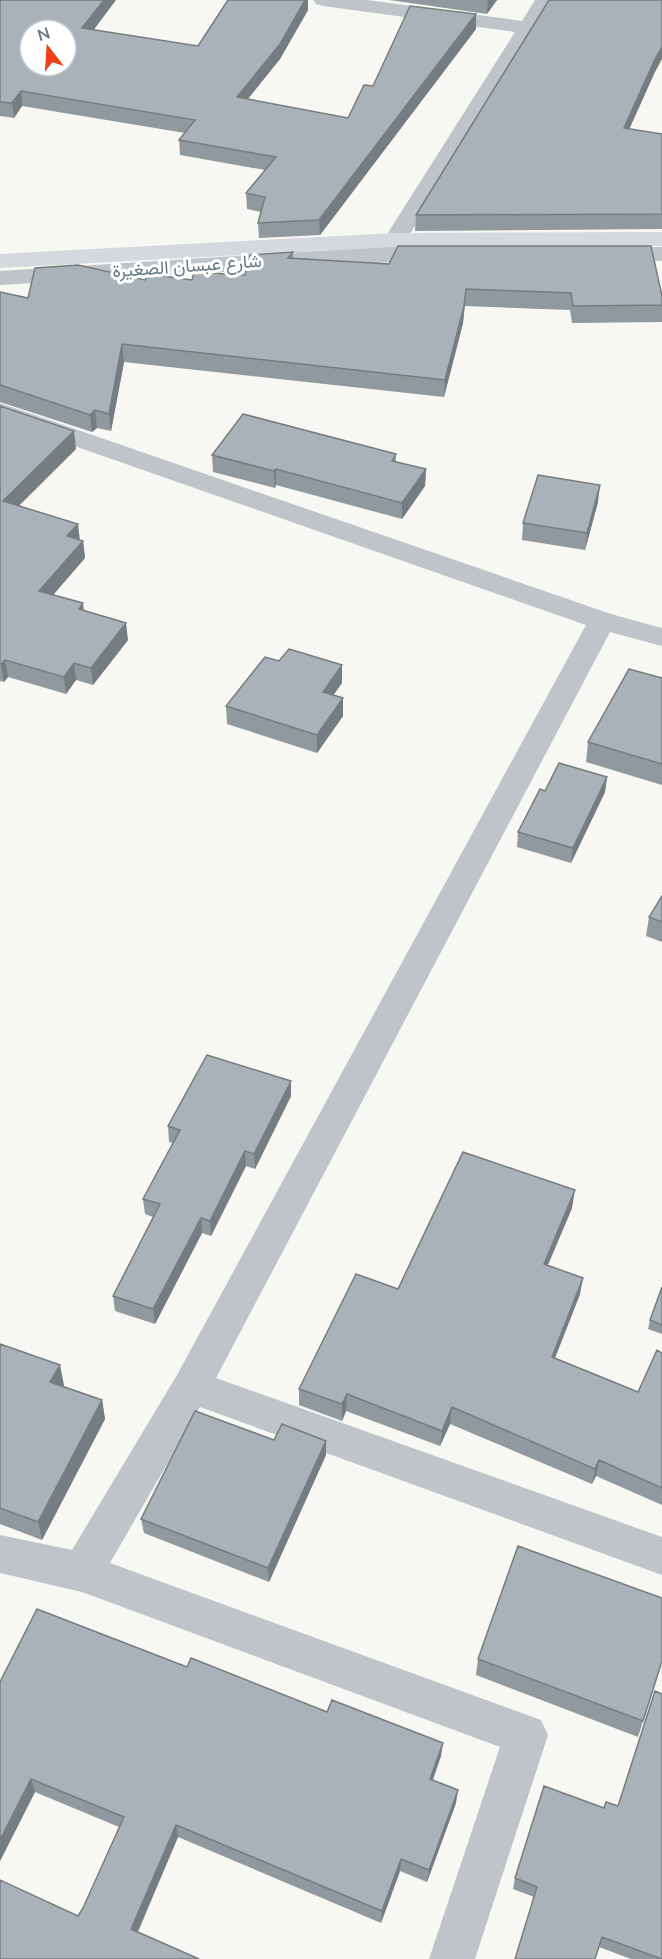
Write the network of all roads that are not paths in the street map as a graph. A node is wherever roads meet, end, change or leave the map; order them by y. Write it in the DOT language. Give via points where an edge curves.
graph roads {
  1 [pos="323,0"];
  2 [pos="545,0"];
  3 [pos="529,28"];
  4 [pos="662,239"];
  5 [pos="390,247"];
  6 [pos="662,254"];
  7 [pos="0,261"];
  8 [pos="0,278"];
  9 [pos="0,411"];
  10 [pos="602,621"];
  11 [pos="662,637"];
  12 [pos="191,1387"];
  13 [pos="0,1554"];
  14 [pos="662,1556"];
  15 [pos="82,1572"];
  16 [pos="452,1959"];
  1 -- 3 [label="street"];
  2 -- 3 [label="street"];
  3 -- 5 [label="street"];
  4 -- 5 [label="main road, شارع عبسان الصغيرة"];
  5 -- 6 [label="street, شارع عبسان الصغيرة"];
  5 -- 7 [label="main road, شارع عبسان الصغيرة"];
  5 -- 8 [label="street, شارع عبسان الصغيرة"];
  9 -- 10 [label="street"];
  10 -- 11 [label="street"];
  10 -- 12 [label="street"];
  12 -- 14 [label="street"];
  12 -- 15 [label="street"];
  13 -- 15 [label="street"];
  15 -- 16 [label="street" via="526,1736"];
}
